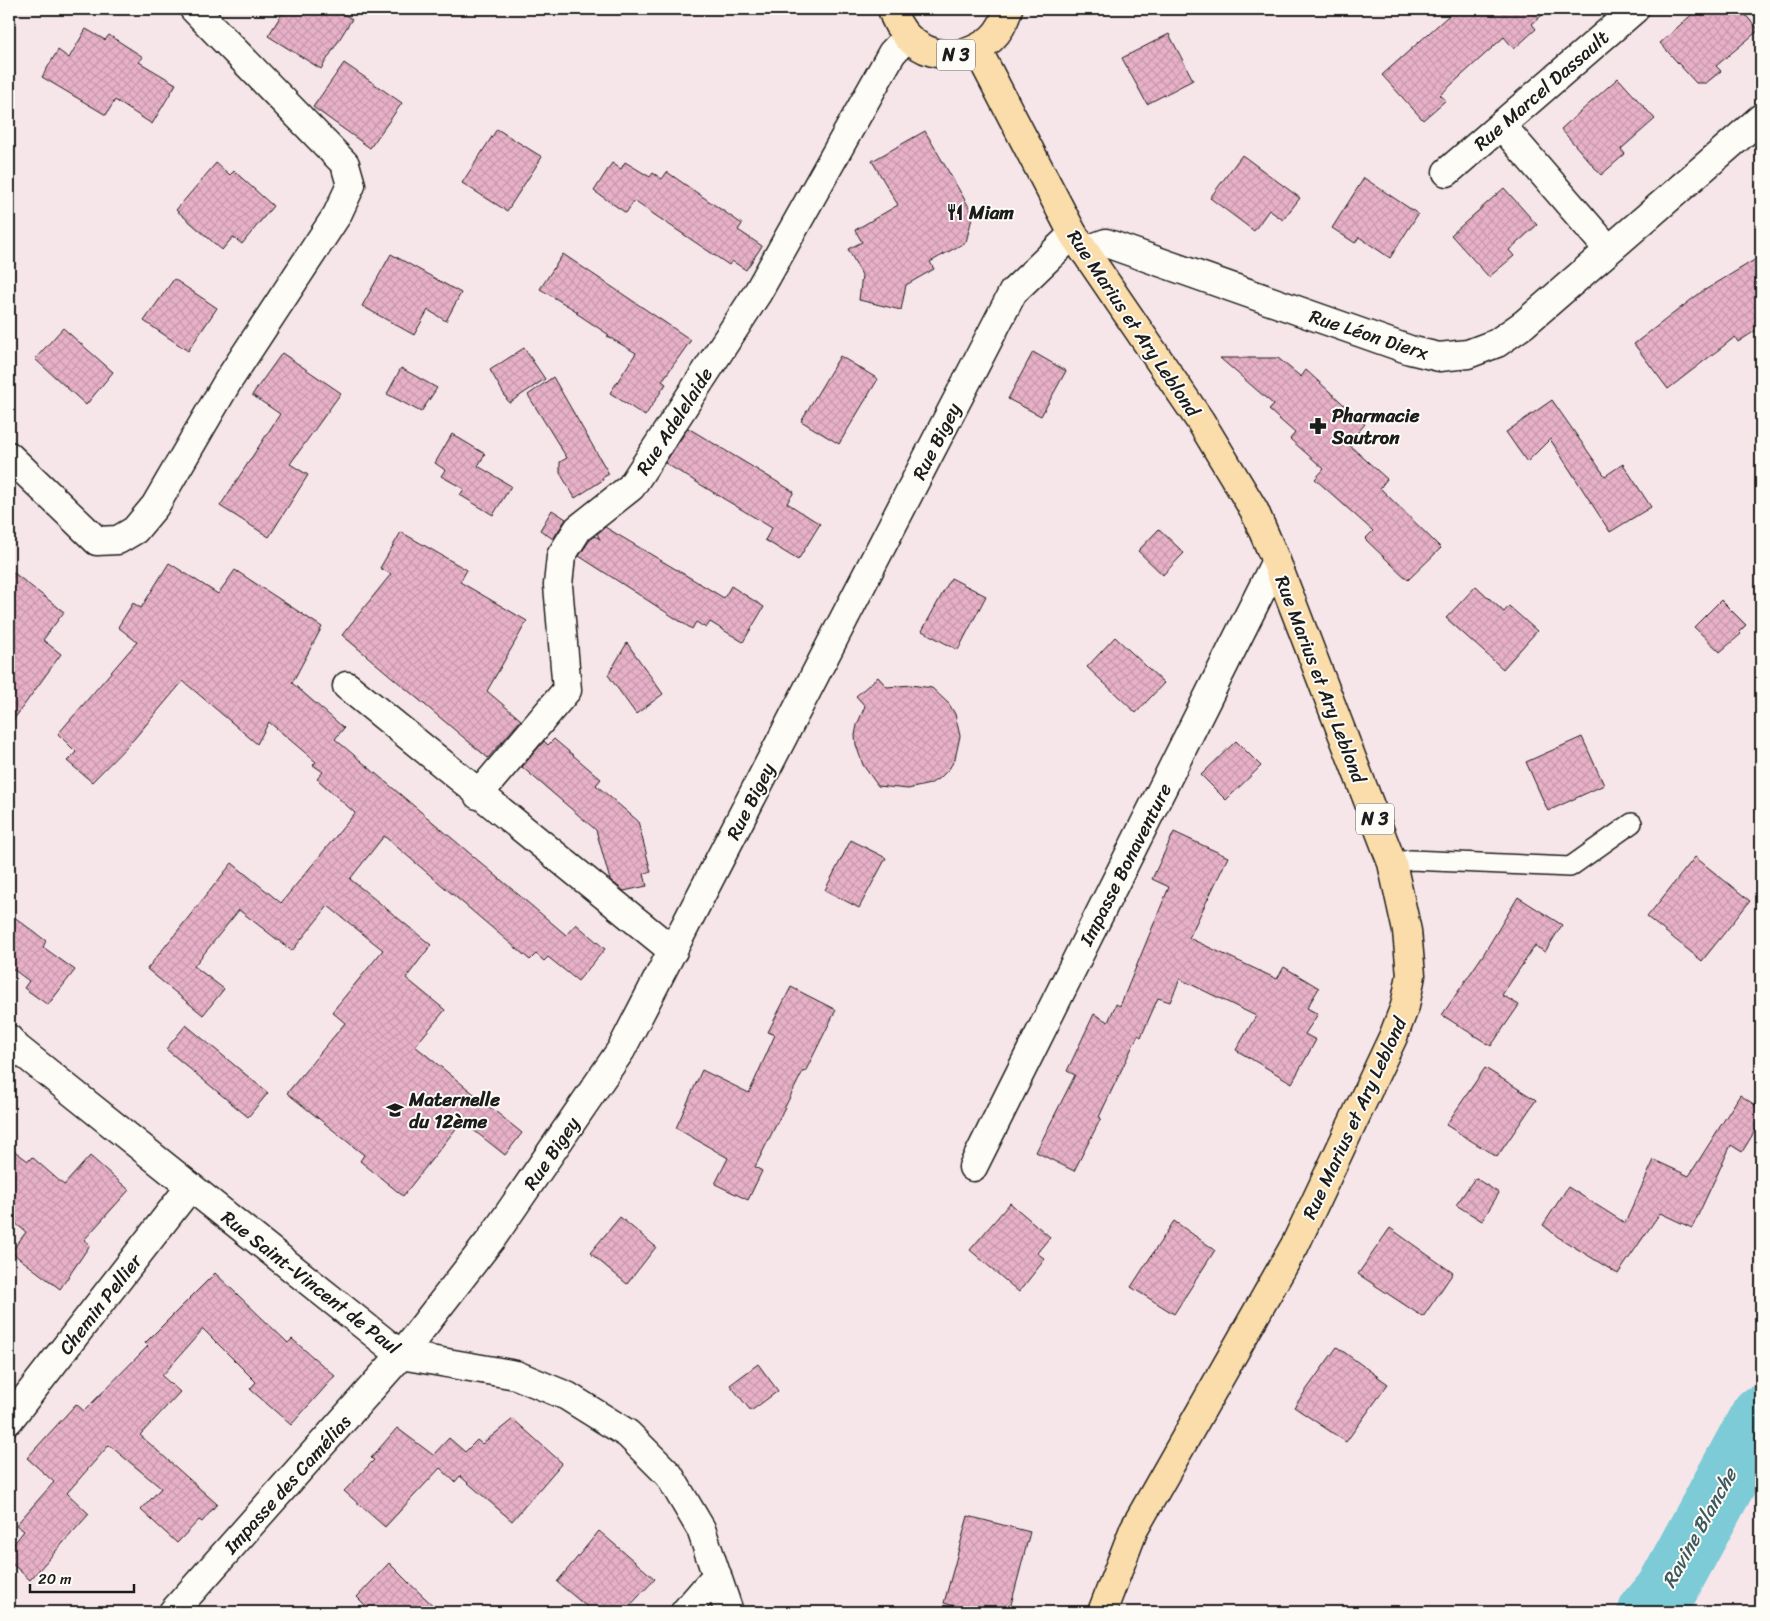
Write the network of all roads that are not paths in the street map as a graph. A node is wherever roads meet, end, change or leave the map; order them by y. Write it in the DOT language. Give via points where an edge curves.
graph roads {
  1 [pos="194,9"];
  2 [pos="892,9"];
  3 [pos="1008,9"];
  4 [pos="1635,9"];
  5 [pos="907,37"];
  6 [pos="977,49"];
  7 [pos="1761,118"];
  8 [pos="1502,126"];
  9 [pos="1448,172"];
  10 [pos="1078,243"];
  11 [pos="1609,250"];
  12 [pos="9,456"];
  13 [pos="1276,561"];
  14 [pos="347,686"];
  15 [pos="478,795"];
  16 [pos="1632,823"];
  17 [pos="1392,863"];
  18 [pos="672,951"];
  19 [pos="9,1039"];
  20 [pos="973,1168"];
  21 [pos="190,1187"];
  22 [pos="401,1355"];
  23 [pos="9,1420"];
  24 [pos="717,1575"];
  25 [pos="173,1612"];
  26 [pos="685,1612"];
  27 [pos="729,1612"];
  28 [pos="1102,1612"];
  1 -- 12 [label="street" via="345,164 351,185 337,215 228,381 155,506 135,530 118,540 96,541"];
  2 -- 5 [label="main road, N 3" via="895,21"];
  3 -- 6 [label="main road, N 3" via="1004,23"];
  4 -- 8 [label="street, Rue Marcel Dassault"];
  5 -- 6 [label="main road, N 3" via="922,48 940,54 959,55"];
  5 -- 15 [label="street, Rue Adelelaide" via="892,54 758,292 631,487 578,528 561,556 558,585 567,690"];
  6 -- 10 [label="main road, Rue Marius et Ary Leblond / N 3"];
  7 -- 11 [label="street, Rue Léon Dierx"];
  8 -- 9 [label="street, Rue Marcel Dassault"];
  8 -- 11 [label="street"];
  10 -- 11 [label="street, Rue Léon Dierx" via="1106,243 1410,350 1439,357 1468,354 1497,343 1524,324"];
  10 -- 13 [label="main road, Rue Marius et Ary Leblond / N 3" via="1201,422 1254,510"];
  10 -- 18 [label="street, Rue Bigey" via="1013,292"];
  13 -- 17 [label="main road, Rue Marius et Ary Leblond / N 3"];
  13 -- 20 [label="street, Impasse Bonaventure"];
  14 -- 15 [label="street"];
  15 -- 18 [label="street"];
  16 -- 17 [label="lane" via="1570,867 1411,860"];
  17 -- 28 [label="main road, Rue Marius et Ary Leblond / N 3" via="1407,931 1411,975 1394,1037 1295,1245 1134,1529"];
  18 -- 22 [label="street, Rue Bigey" via="621,1050 492,1238"];
  19 -- 21 [label="street, Rue Saint-Vincent de Paul"];
  21 -- 22 [label="street, Rue Saint-Vincent de Paul"];
  21 -- 23 [label="street, Chemin Pellier"];
  22 -- 24 [label="street, Rue Saint-Vincent de Paul" via="516,1375 567,1396 628,1434 669,1476 701,1529"];
  22 -- 25 [label="street, Impasse des Camélias"];
  24 -- 26 [label="street"];
  24 -- 27 [label="street, Rue Saint-Vincent de Paul"];
}
